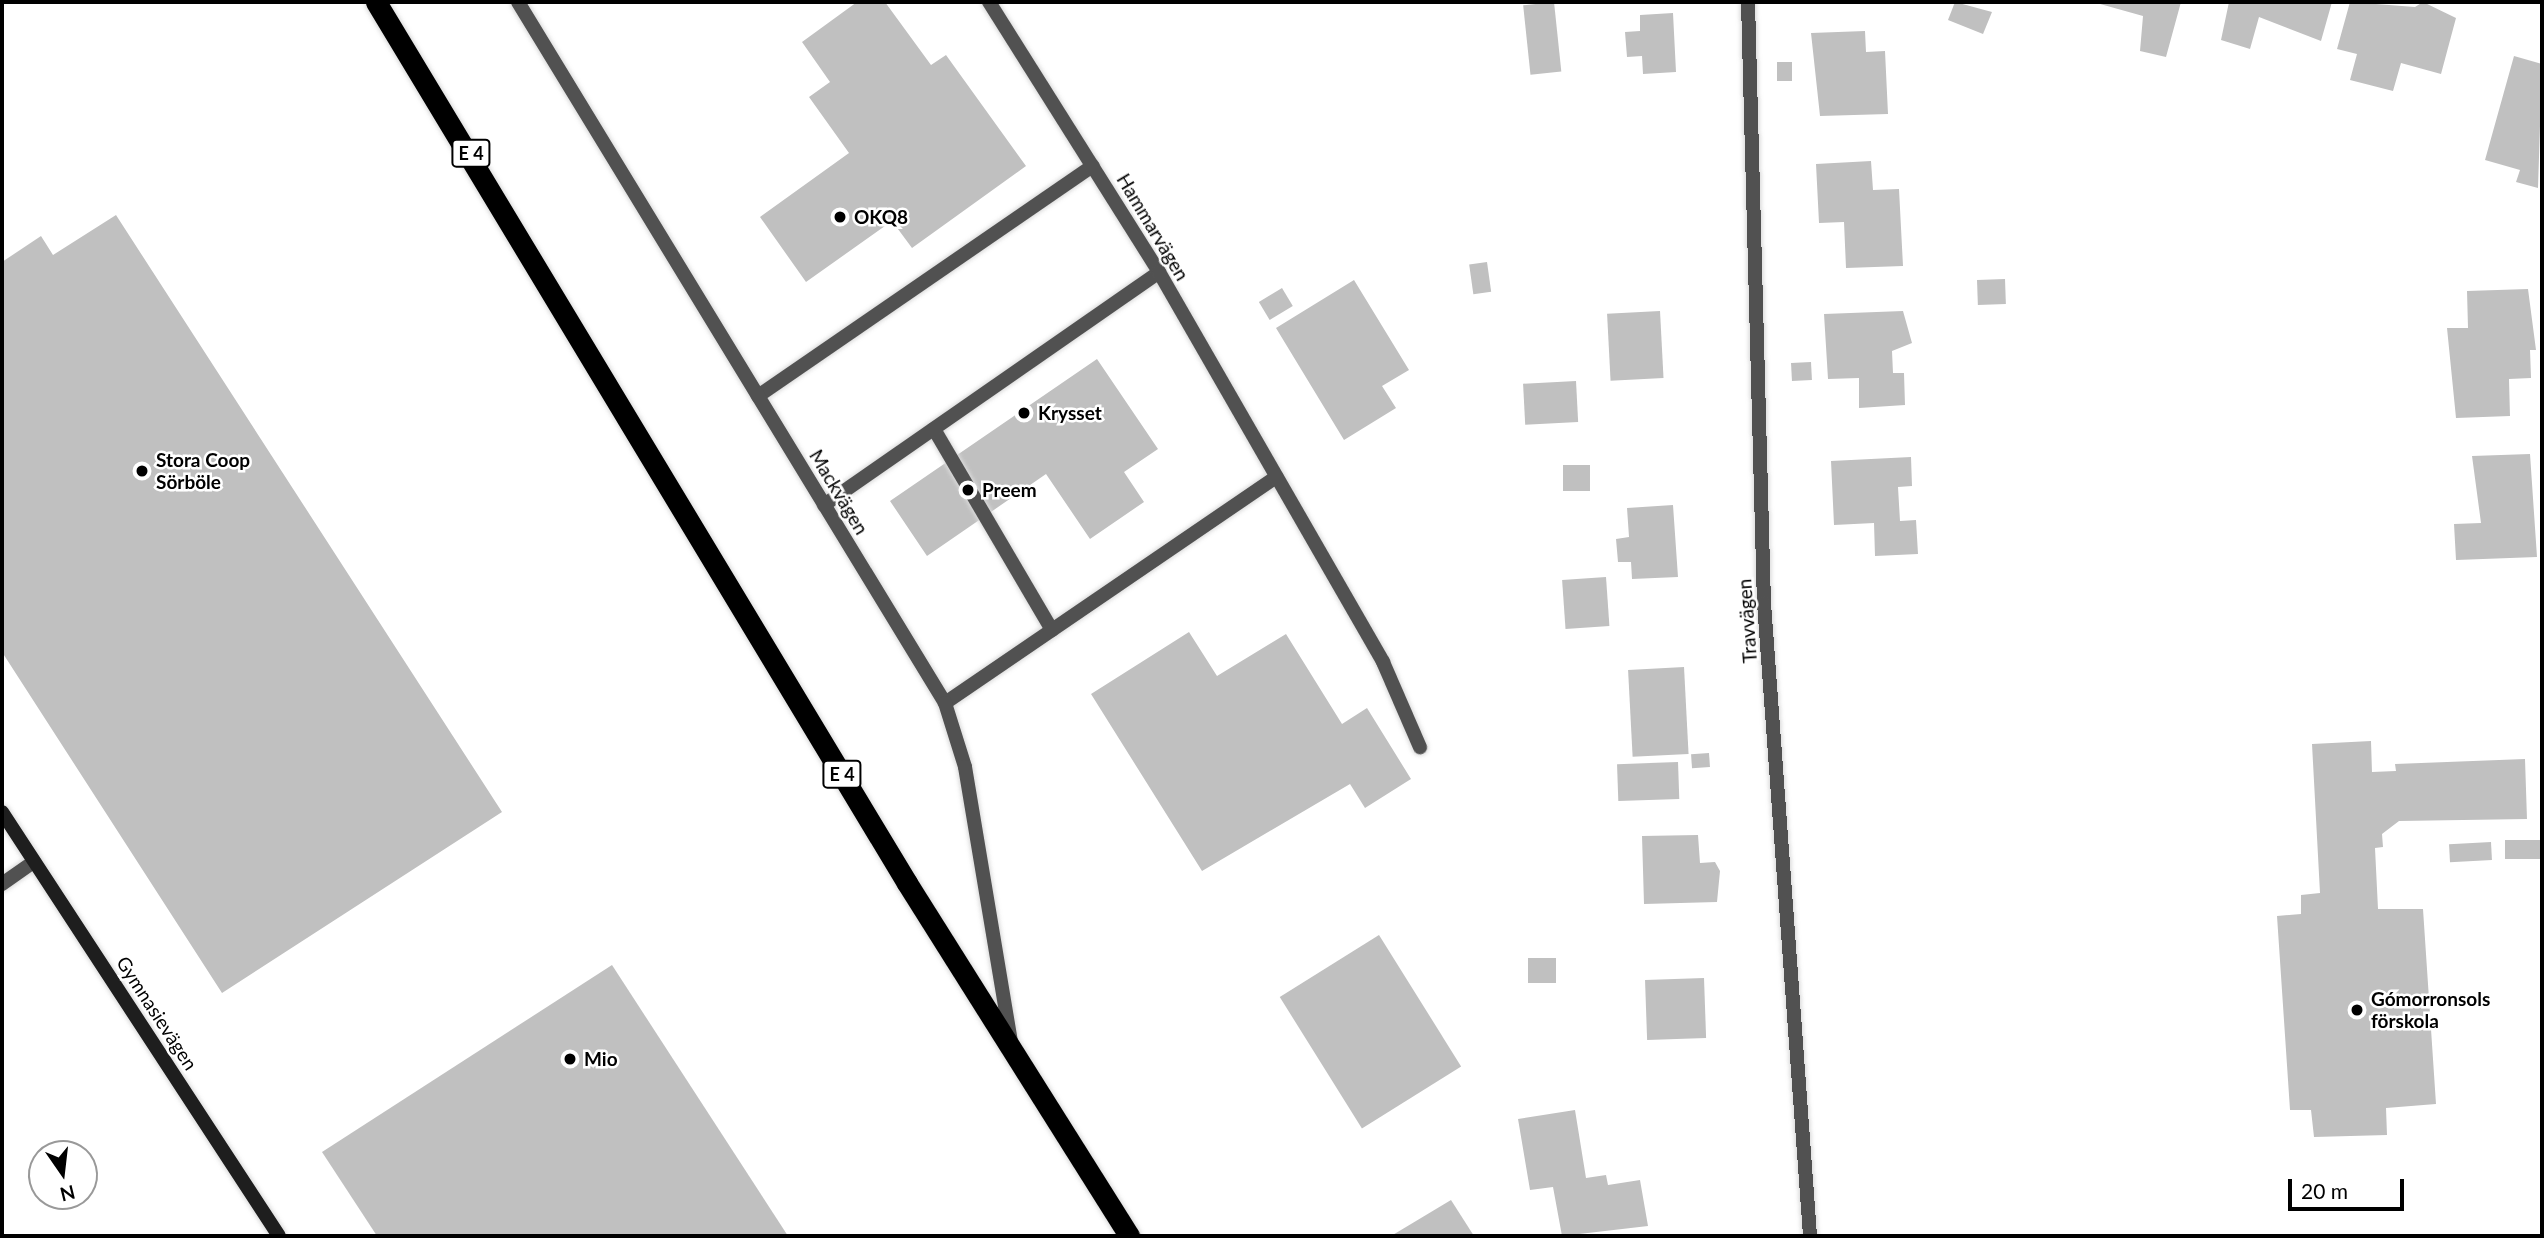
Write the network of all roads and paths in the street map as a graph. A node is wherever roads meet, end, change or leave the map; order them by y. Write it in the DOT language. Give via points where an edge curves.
graph roads {
  1 [pos="376,2"];
  2 [pos="518,2"];
  3 [pos="989,2"];
  4 [pos="1748,2"];
  5 [pos="1093,166"];
  6 [pos="1159,272"];
  7 [pos="758,396"];
  8 [pos="934,429"];
  9 [pos="1276,477"];
  10 [pos="824,505"];
  11 [pos="1052,630"];
  12 [pos="944,704"];
  13 [pos="1420,747"];
  14 [pos="2,812"];
  15 [pos="34,862"];
  16 [pos="2,884"];
  17 [pos="1012,1047"];
  18 [pos="279,1236"];
  19 [pos="1129,1236"];
  20 [pos="1810,1236"];
  1 -- 17 [label="highway, E 4"];
  2 -- 7 [label="street, Mackvägen"];
  3 -- 5 [label="street, Hammarvägen"];
  4 -- 20 [label="street, Travvägen" via="1764,603"];
  5 -- 6 [label="street, Hammarvägen"];
  5 -- 7 [label="street"];
  6 -- 8 [label="street"];
  6 -- 9 [label="street, Hammarvägen"];
  7 -- 10 [label="street, Mackvägen"];
  8 -- 10 [label="street"];
  8 -- 11 [label="street"];
  9 -- 11 [label="street"];
  9 -- 13 [label="street, Hammarvägen" via="1382,662"];
  10 -- 12 [label="street, Mackvägen"];
  11 -- 12 [label="street"];
  12 -- 17 [label="street, Mackvägen" via="965,767"];
  14 -- 15 [label="street, Gymnasievägen"];
  15 -- 16 [label="street"];
  15 -- 18 [label="street, Gymnasievägen"];
  17 -- 19 [label="highway, E 4"];
}
